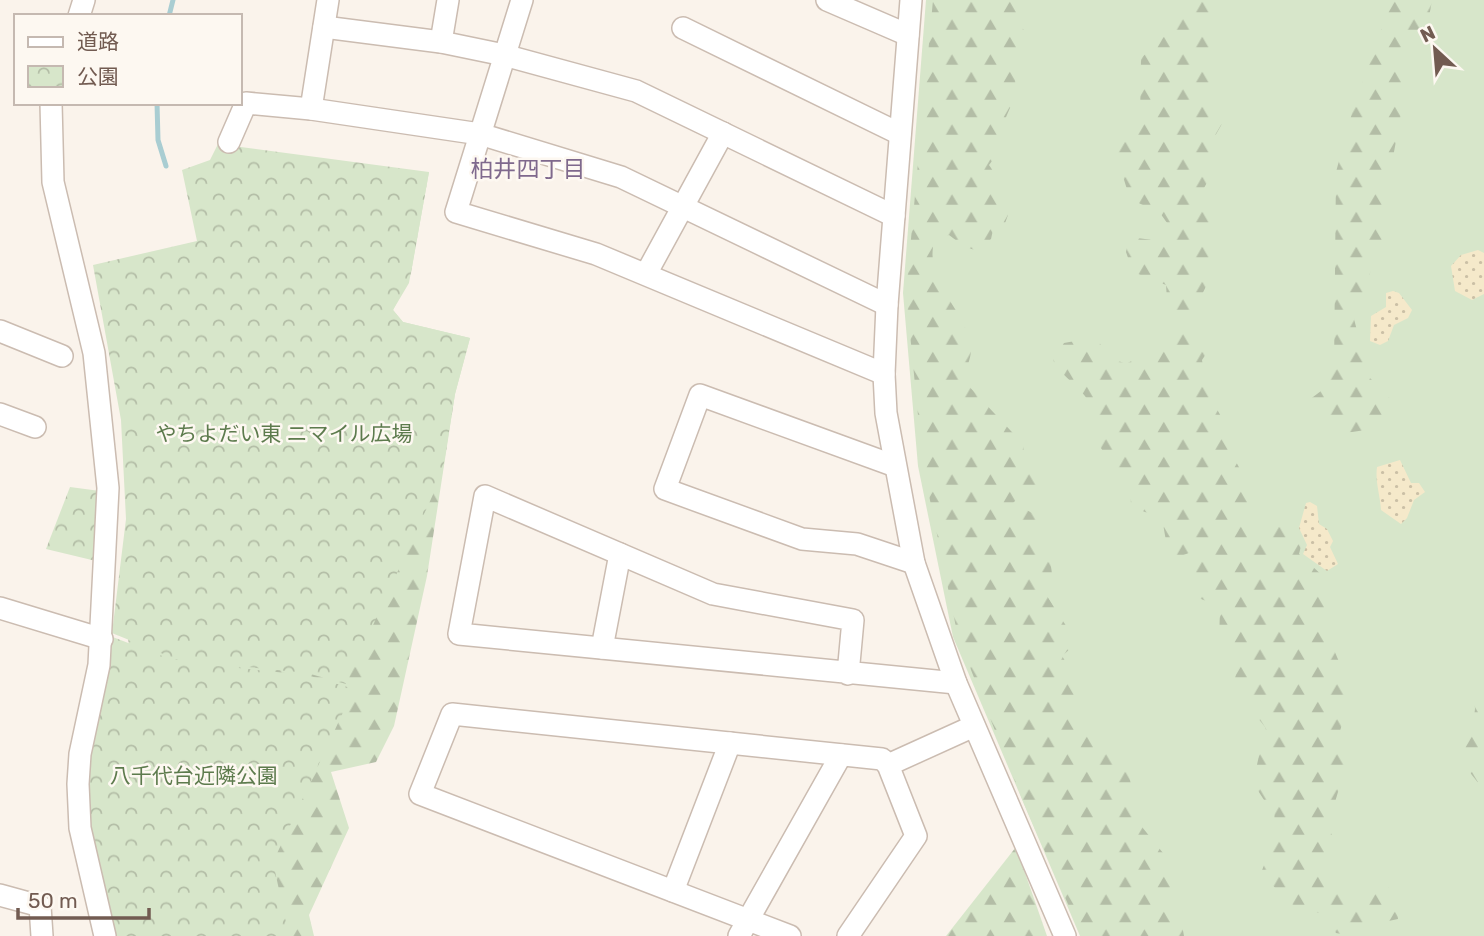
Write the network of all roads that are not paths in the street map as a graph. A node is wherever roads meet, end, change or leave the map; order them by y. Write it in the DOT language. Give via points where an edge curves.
graph roads {
  1 [pos="328,0"];
  2 [pos="448,0"];
  3 [pos="522,0"];
  4 [pos="827,0"];
  5 [pos="911,0"];
  6 [pos="324,26"];
  7 [pos="683,29"];
  8 [pos="908,35"];
  9 [pos="441,42"];
  10 [pos="505,55"];
  11 [pos="51,105"];
  12 [pos="311,109"];
  13 [pos="723,133"];
  14 [pos="480,134"];
  15 [pos="900,134"];
  16 [pos="229,142"];
  17 [pos="683,207"];
  18 [pos="894,216"];
  19 [pos="646,274"];
  20 [pos="887,305"];
  21 [pos="0,331"];
  22 [pos="62,356"];
  23 [pos="884,374"];
  24 [pos="0,414"];
  25 [pos="35,427"];
  26 [pos="895,466"];
  27 [pos="620,554"];
  28 [pos="914,563"];
  29 [pos="0,608"];
  30 [pos="102,639"];
  31 [pos="603,648"];
  32 [pos="848,674"];
  33 [pos="956,683"];
  34 [pos="974,726"];
  35 [pos="730,743"];
  36 [pos="841,755"];
  37 [pos="888,765"];
  38 [pos="673,891"];
  39 [pos="0,895"];
  40 [pos="744,928"];
  41 [pos="42,936"];
  42 [pos="105,936"];
  43 [pos="790,936"];
  44 [pos="848,936"];
  45 [pos="1065,936"];
  1 -- 6 [label="street"];
  2 -- 9 [label="street"];
  3 -- 10 [label="street"];
  4 -- 8 [label="street"];
  5 -- 8 [label="street"];
  6 -- 9 [label="street"];
  6 -- 12 [label="street"];
  7 -- 15 [label="street"];
  8 -- 15 [label="street"];
  9 -- 10 [label="street"];
  10 -- 13 [label="street" via="636,91"];
  10 -- 14 [label="street"];
  11 -- 30 [label="street" via="53,182 94,353 106,455"];
  12 -- 14 [label="street"];
  12 -- 16 [label="street" via="246,103"];
  13 -- 17 [label="street"];
  13 -- 18 [label="street"];
  14 -- 17 [label="street" via="621,177"];
  14 -- 19 [label="street" via="456,212 596,254"];
  15 -- 18 [label="street"];
  17 -- 19 [label="street"];
  17 -- 20 [label="street"];
  18 -- 20 [label="street"];
  19 -- 23 [label="street"];
  20 -- 23 [label="street"];
  21 -- 22 [label="street"];
  23 -- 26 [label="street"];
  24 -- 25 [label="street"];
  26 -- 28 [label="street"];
  26 -- 28 [label="street" via="700,396 665,489 802,539 857,544"];
  27 -- 31 [label="street"];
  27 -- 31 [label="street" via="485,496 459,634"];
  27 -- 32 [label="street" via="713,594 853,620"];
  28 -- 33 [label="street"];
  29 -- 30 [label="street"];
  30 -- 42 [label="street" via="78,784 80,828"];
  31 -- 32 [label="street"];
  32 -- 33 [label="street"];
  33 -- 34 [label="street"];
  34 -- 37 [label="street"];
  34 -- 45 [label="street"];
  35 -- 36 [label="street"];
  35 -- 38 [label="street"];
  35 -- 38 [label="street" via="452,714 421,794"];
  36 -- 37 [label="street" via="882,759"];
  36 -- 40 [label="street"];
  37 -- 44 [label="street" via="916,836"];
  38 -- 40 [label="street"];
  39 -- 41 [label="street" via="40,906"];
  40 -- 43 [label="street"];
}
